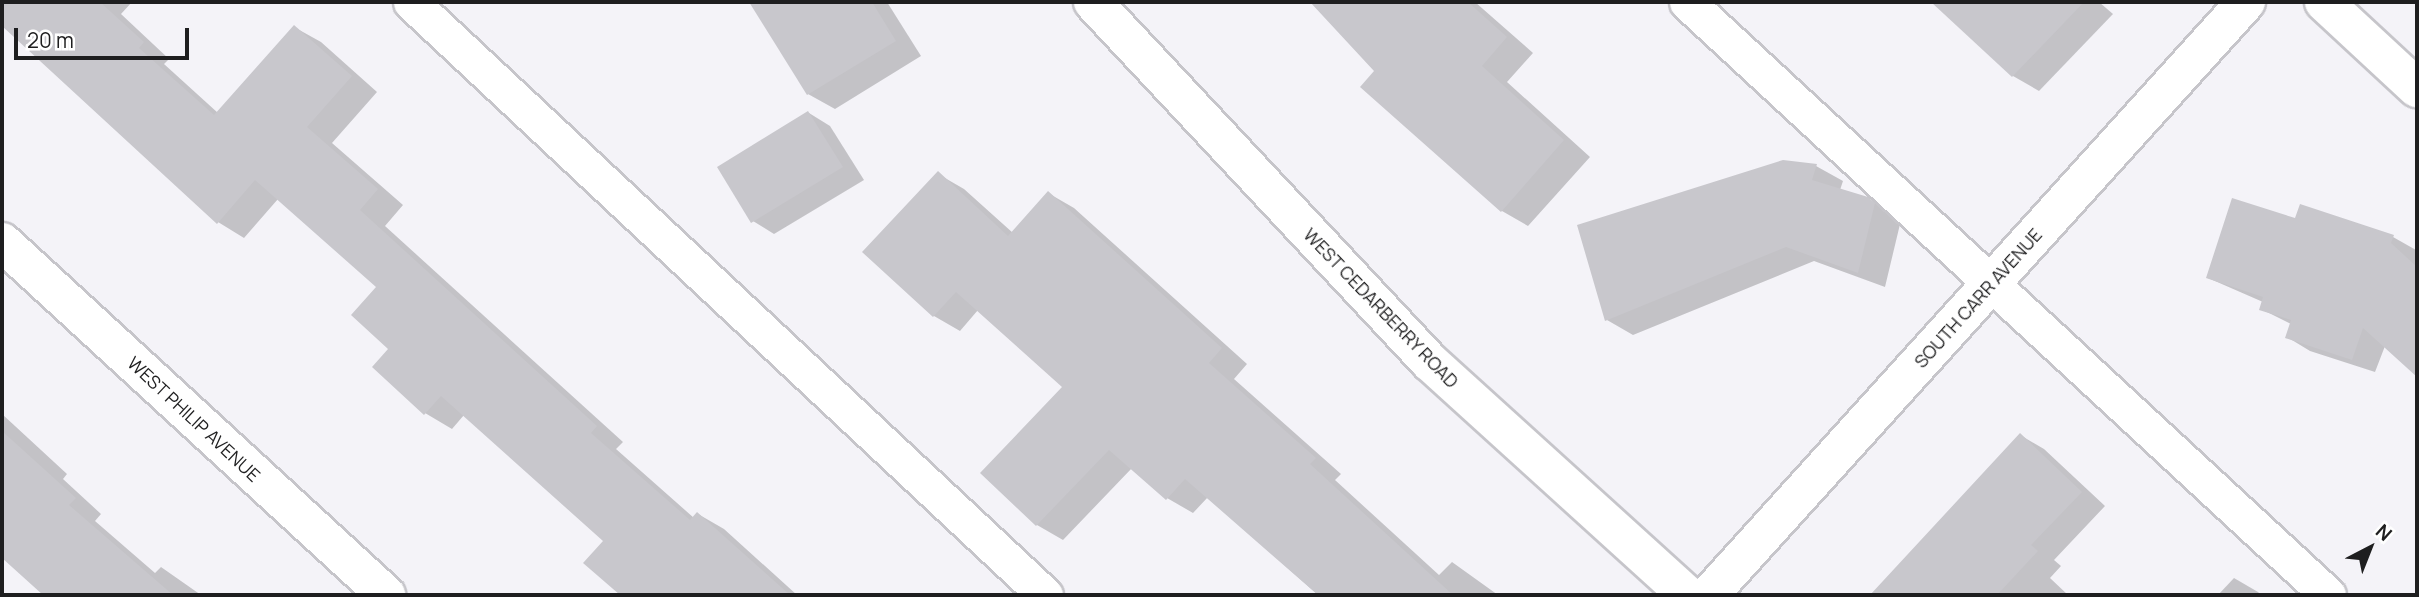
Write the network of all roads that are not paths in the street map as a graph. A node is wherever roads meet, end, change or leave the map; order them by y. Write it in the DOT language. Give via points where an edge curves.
graph roads {
  1 [pos="411,2"];
  2 [pos="1093,2"];
  3 [pos="1687,2"];
  4 [pos="2246,2"];
  5 [pos="2324,2"];
  6 [pos="2417,88"];
  7 [pos="2,242"];
  8 [pos="1989,286"];
  9 [pos="386,595"];
  10 [pos="1045,595"];
  11 [pos="1687,595"];
  12 [pos="1709,595"];
  13 [pos="2328,595"];
  1 -- 10 [label="lane"];
  2 -- 11 [label="street, WEST CEDARBERRY ROAD" via="1430,362"];
  3 -- 8 [label="lane"];
  4 -- 8 [label="street, SOUTH CARR AVENUE"];
  5 -- 6 [label="street"];
  7 -- 9 [label="street, WEST PHILIP AVENUE"];
  8 -- 12 [label="street, SOUTH CARR AVENUE"];
  8 -- 13 [label="lane"];
}
